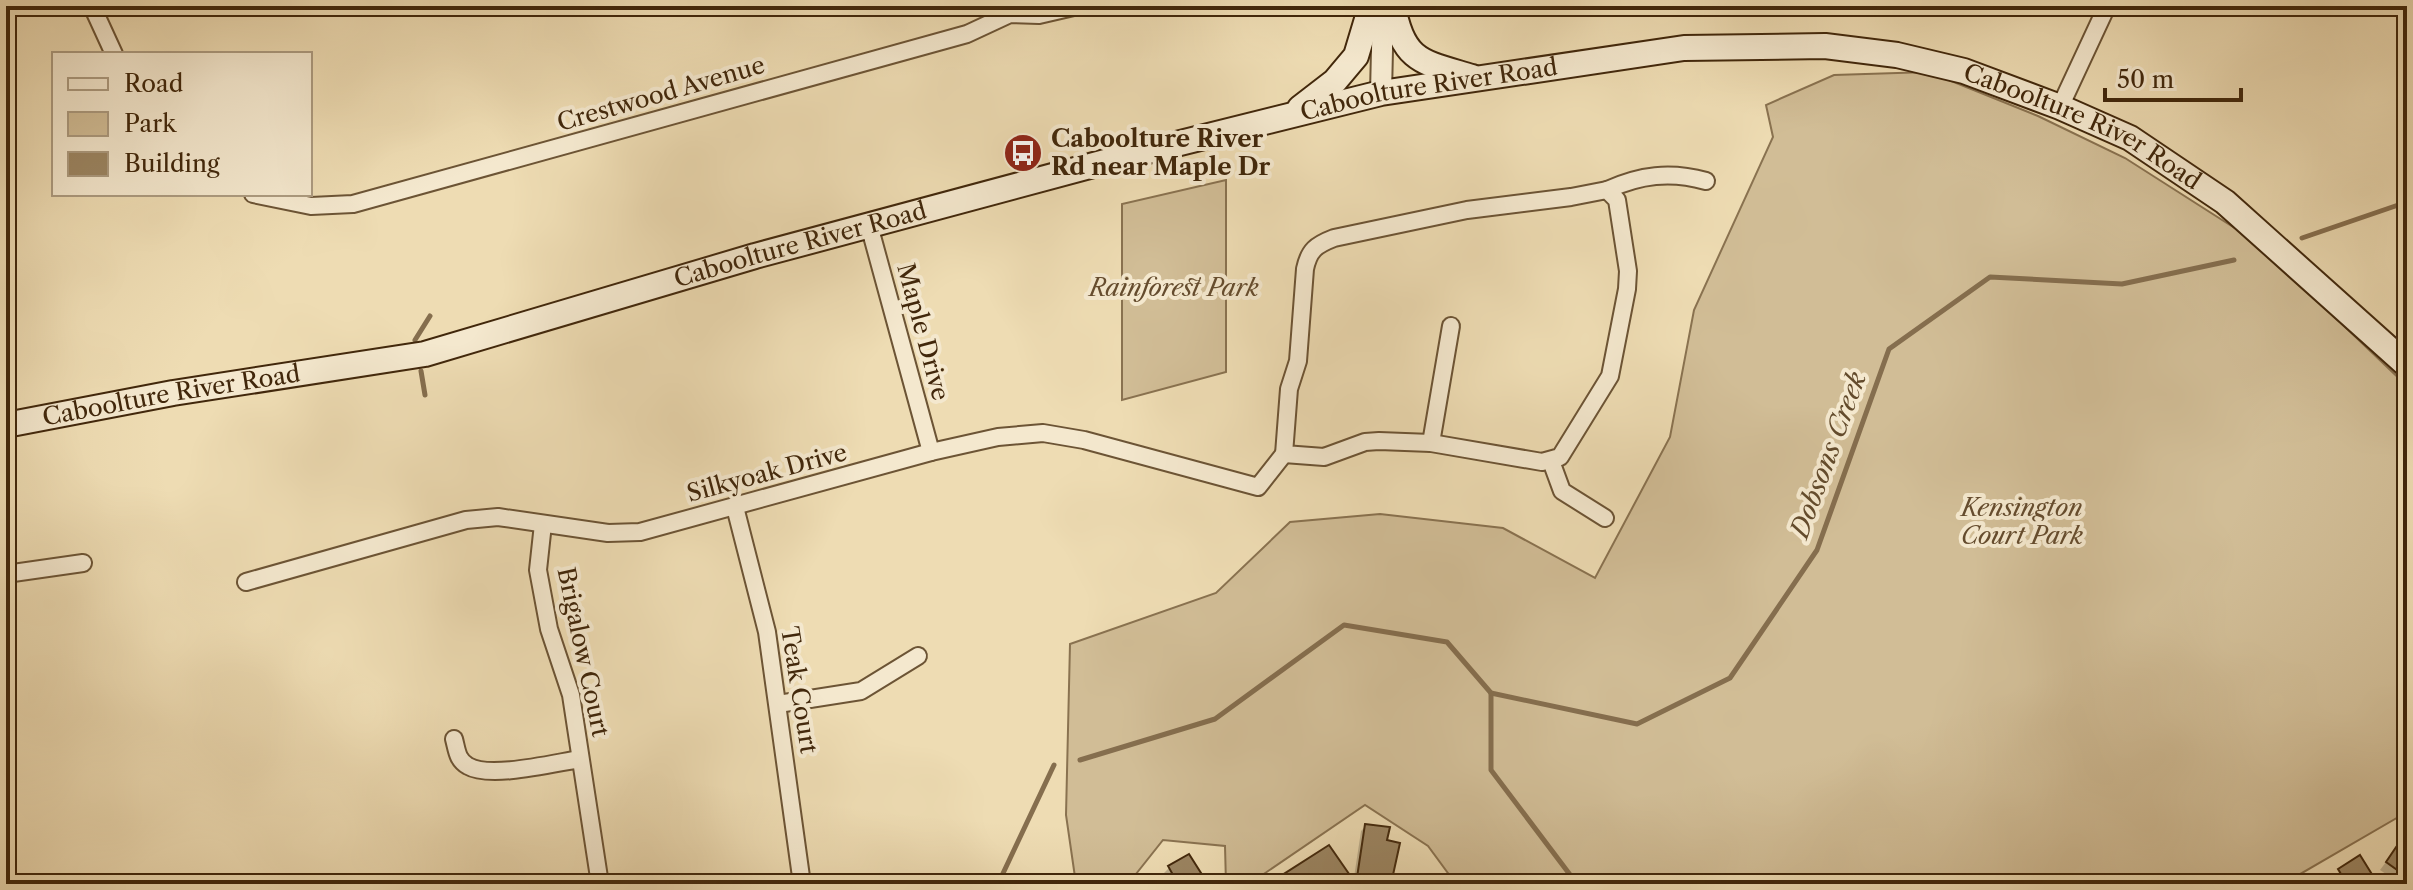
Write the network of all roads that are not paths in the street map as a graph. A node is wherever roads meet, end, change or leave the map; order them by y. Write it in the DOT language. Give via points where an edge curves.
graph roads {
  1 [pos="92,6"];
  2 [pos="1078,6"];
  3 [pos="1371,6"];
  4 [pos="1383,6"];
  5 [pos="1393,6"];
  6 [pos="2107,6"];
  7 [pos="1009,10"];
  8 [pos="113,52"];
  9 [pos="1479,79"];
  10 [pos="1381,93"];
  11 [pos="2060,107"];
  12 [pos="1291,114"];
  13 [pos="1706,181"];
  14 [pos="1607,190"];
  15 [pos="263,196"];
  16 [pos="869,225"];
  17 [pos="1451,326"];
  18 [pos="2407,365"];
  19 [pos="6,425"];
  20 [pos="1431,443"];
  21 [pos="931,452"];
  22 [pos="1284,454"];
  23 [pos="1551,461"];
  24 [pos="735,507"];
  25 [pos="1605,518"];
  26 [pos="543,524"];
  27 [pos="83,563"];
  28 [pos="6,574"];
  29 [pos="246,582"];
  30 [pos="918,656"];
  31 [pos="778,704"];
  32 [pos="454,739"];
  33 [pos="580,759"];
  34 [pos="600,884"];
  35 [pos="802,884"];
  1 -- 8 [label="street"];
  2 -- 7 [label="street, Crestwood Avenue" via="1039,15"];
  3 -- 12 [label="main road" via="1356,56 1335,81"];
  4 -- 10 [label="street"];
  5 -- 9 [label="main road" via="1407,50 1421,60"];
  6 -- 11 [label="street"];
  7 -- 15 [label="street, Crestwood Avenue" via="967,34 353,204 311,206"];
  9 -- 10 [label="main road, Caboolture River Road"];
  9 -- 11 [label="main road, Caboolture River Road" via="1684,48 1825,46 1964,71"];
  10 -- 12 [label="main road, Caboolture River Road"];
  11 -- 18 [label="main road, Caboolture River Road" via="2130,138 2225,202"];
  12 -- 16 [label="main road, Caboolture River Road"];
  13 -- 14 [label="street" via="1658,175"];
  14 -- 22 [label="street" via="1467,210 1334,238 1315,247 1305,269"];
  14 -- 23 [label="street" via="1617,200 1628,271 1619,335 1606,384 1565,453"];
  16 -- 19 [label="main road, Caboolture River Road" via="425,354"];
  16 -- 21 [label="street, Maple Drive"];
  17 -- 20 [label="street"];
  20 -- 22 [label="street" via="1365,442 1324,457"];
  20 -- 23 [label="street"];
  21 -- 22 [label="street, Silkyoak Drive" via="1043,433 1258,487"];
  21 -- 24 [label="street, Silkyoak Drive"];
  23 -- 25 [label="street" via="1562,491"];
  24 -- 26 [label="street, Silkyoak Drive" via="640,532"];
  24 -- 31 [label="street, Teak Court" via="767,632"];
  26 -- 29 [label="street, Silkyoak Drive" via="498,517 466,520"];
  26 -- 33 [label="street, Brigalow Court" via="538,570 549,629 571,695"];
  27 -- 28 [label="street"];
  30 -- 31 [label="street" via="861,691"];
  31 -- 35 [label="street, Teak Court"];
  32 -- 33 [label="street" via="459,758 489,772"];
  33 -- 34 [label="street, Brigalow Court"];
}
